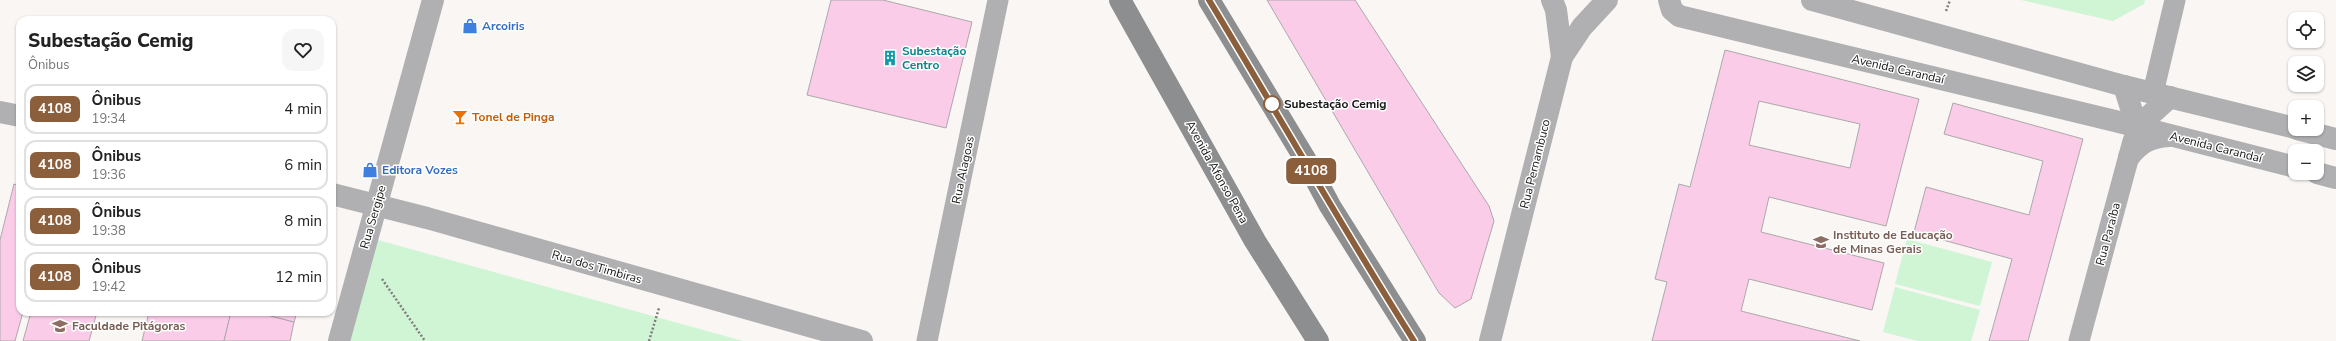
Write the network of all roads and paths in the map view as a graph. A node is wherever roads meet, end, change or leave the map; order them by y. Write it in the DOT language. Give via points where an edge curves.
graph roads {
  1 [pos="433,0"];
  2 [pos="998,0"];
  3 [pos="1120,0"];
  4 [pos="1209,0"];
  5 [pos="1552,0"];
  6 [pos="1607,0"];
  7 [pos="1669,0"];
  8 [pos="1812,0"];
  9 [pos="2175,0"];
  10 [pos="1562,57"];
  11 [pos="2124,86"];
  12 [pos="2161,95"];
  13 [pos="0,112"];
  14 [pos="16,115"];
  15 [pos="2137,127"];
  16 [pos="2288,127"];
  17 [pos="2172,136"];
  18 [pos="2324,136"];
  19 [pos="2336,139"];
  20 [pos="2129,157"];
  21 [pos="2288,165"];
  22 [pos="2324,175"];
  23 [pos="2336,178"];
  24 [pos="336,195"];
  25 [pos="376,204"];
  26 [pos="363,252"];
  27 [pos="666,287"];
  28 [pos="339,341"];
  29 [pos="425,341"];
  30 [pos="649,341"];
  31 [pos="862,341"];
  32 [pos="927,341"];
  33 [pos="1318,341"];
  34 [pos="1414,341"];
  35 [pos="1490,341"];
  36 [pos="2079,341"];
  1 -- 25 [label="street, Rua Sergipe"];
  2 -- 32 [label="street, Rua Alagoas"];
  3 -- 33 [label="main road, Avenida Afonso Pena" via="1255,241"];
  4 -- 34 [label="main road" via="1305,159 1330,206"];
  5 -- 10 [label="street" via="1557,16"];
  6 -- 10 [label="street, Rua Pernambuco" via="1582,27"];
  7 -- 15 [label="street, Avenida Carandaí" via="1672,10 1679,16"];
  8 -- 11 [label="street"];
  9 -- 12 [label="street"];
  10 -- 35 [label="street, Rua Pernambuco"];
  11 -- 12 [label="street"];
  11 -- 15 [label="street"];
  12 -- 15 [label="street"];
  12 -- 16 [label="street"];
  13 -- 14 [label="street"];
  15 -- 17 [label="street, Avenida Carandaí"];
  15 -- 20 [label="street, Rua Paraíba"];
  17 -- 20 [label="street" via="2148,140 2139,145"];
  17 -- 21 [label="street, Avenida Carandaí"];
  18 -- 19 [label="street"];
  20 -- 36 [label="street, Rua Paraíba"];
  22 -- 23 [label="street"];
  24 -- 25 [label="street, Rua dos Timbiras"];
  25 -- 26 [label="street, Rua Sergipe"];
  25 -- 27 [label="street, Rua dos Timbiras"];
  26 -- 28 [label="street, Rua Sergipe"];
  26 -- 29 [label="path"];
  27 -- 30 [label="path"];
  27 -- 31 [label="street, Rua dos Timbiras"];
}
